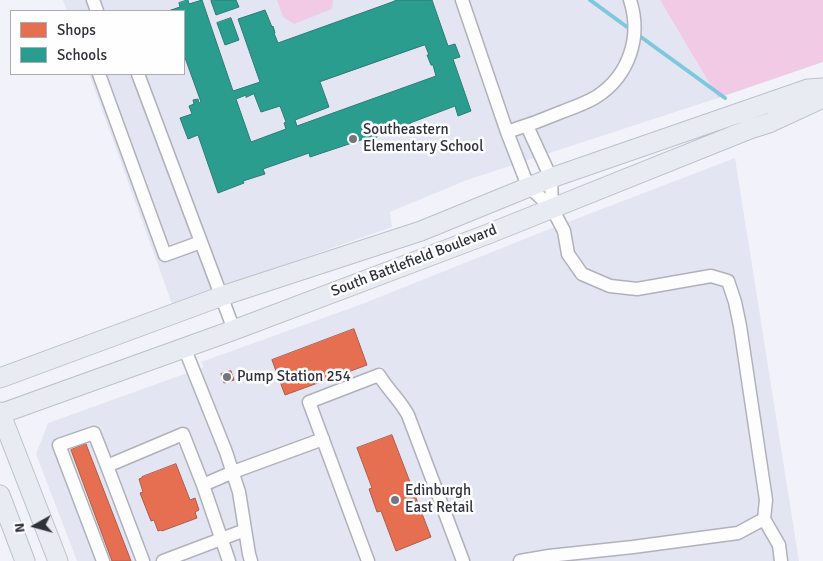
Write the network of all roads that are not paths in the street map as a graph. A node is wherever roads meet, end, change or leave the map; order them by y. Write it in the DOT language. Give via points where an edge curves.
graph roads {
  1 [pos="462,0"];
  2 [pos="630,0"];
  3 [pos="99,75"];
  4 [pos="138,75"];
  5 [pos="823,88"];
  6 [pos="823,98"];
  7 [pos="527,126"];
  8 [pos="507,132"];
  9 [pos="551,178"];
  10 [pos="528,186"];
  11 [pos="552,208"];
  12 [pos="201,242"];
  13 [pos="222,296"];
  14 [pos="234,330"];
  15 [pos="184,347"];
  16 [pos="0,378"];
  17 [pos="0,413"];
  18 [pos="323,439"];
  19 [pos="107,466"];
  20 [pos="232,472"];
  21 [pos="203,485"];
  22 [pos="0,495"];
  23 [pos="764,519"];
  24 [pos="245,530"];
  25 [pos="221,539"];
  26 [pos="604,556"];
  27 [pos="25,561"];
  28 [pos="58,561"];
  29 [pos="103,561"];
  30 [pos="143,561"];
  31 [pos="163,561"];
  32 [pos="229,561"];
  33 [pos="251,561"];
  34 [pos="368,561"];
  35 [pos="463,561"];
  36 [pos="520,561"];
  37 [pos="781,561"];
  1 -- 8 [label="lane"];
  2 -- 7 [label="lane" via="634,18 631,54 611,86 595,98"];
  3 -- 12 [label="lane" via="165,255"];
  4 -- 12 [label="lane"];
  5 -- 9 [label="highway, South Battlefield Boulevard" via="808,89"];
  6 -- 11 [label="highway, South Battlefield Boulevard" via="769,123"];
  7 -- 8 [label="lane"];
  7 -- 9 [label="lane"];
  8 -- 10 [label="lane"];
  9 -- 10 [label="highway, South Battlefield Boulevard"];
  9 -- 11 [label="lane"];
  10 -- 11 [label="lane"];
  10 -- 13 [label="highway, South Battlefield Boulevard" via="422,231"];
  11 -- 14 [label="highway, South Battlefield Boulevard"];
  11 -- 23 [label="lane" via="564,231 568,254 582,274 610,286 636,289 711,276 728,281 743,345 766,500"];
  12 -- 13 [label="lane"];
  13 -- 14 [label="lane"];
  13 -- 16 [label="highway, South Battlefield Boulevard"];
  14 -- 15 [label="highway, South Battlefield Boulevard"];
  15 -- 17 [label="highway, South Battlefield Boulevard"];
  15 -- 20 [label="lane"];
  17 -- 28 [label="highway"];
  18 -- 20 [label="lane"];
  18 -- 34 [label="lane"];
  18 -- 35 [label="lane" via="309,402 379,375 408,415"];
  19 -- 21 [label="lane" via="183,434"];
  19 -- 29 [label="lane" via="94,433 59,446"];
  19 -- 30 [label="lane"];
  20 -- 21 [label="lane"];
  20 -- 24 [label="lane"];
  21 -- 25 [label="lane"];
  22 -- 27 [label="highway"];
  23 -- 26 [label="lane" via="738,533"];
  23 -- 37 [label="lane" via="779,545"];
  24 -- 25 [label="lane"];
  24 -- 33 [label="lane"];
  25 -- 31 [label="lane"];
  25 -- 32 [label="lane"];
  26 -- 36 [label="lane" via="549,556"];
}
